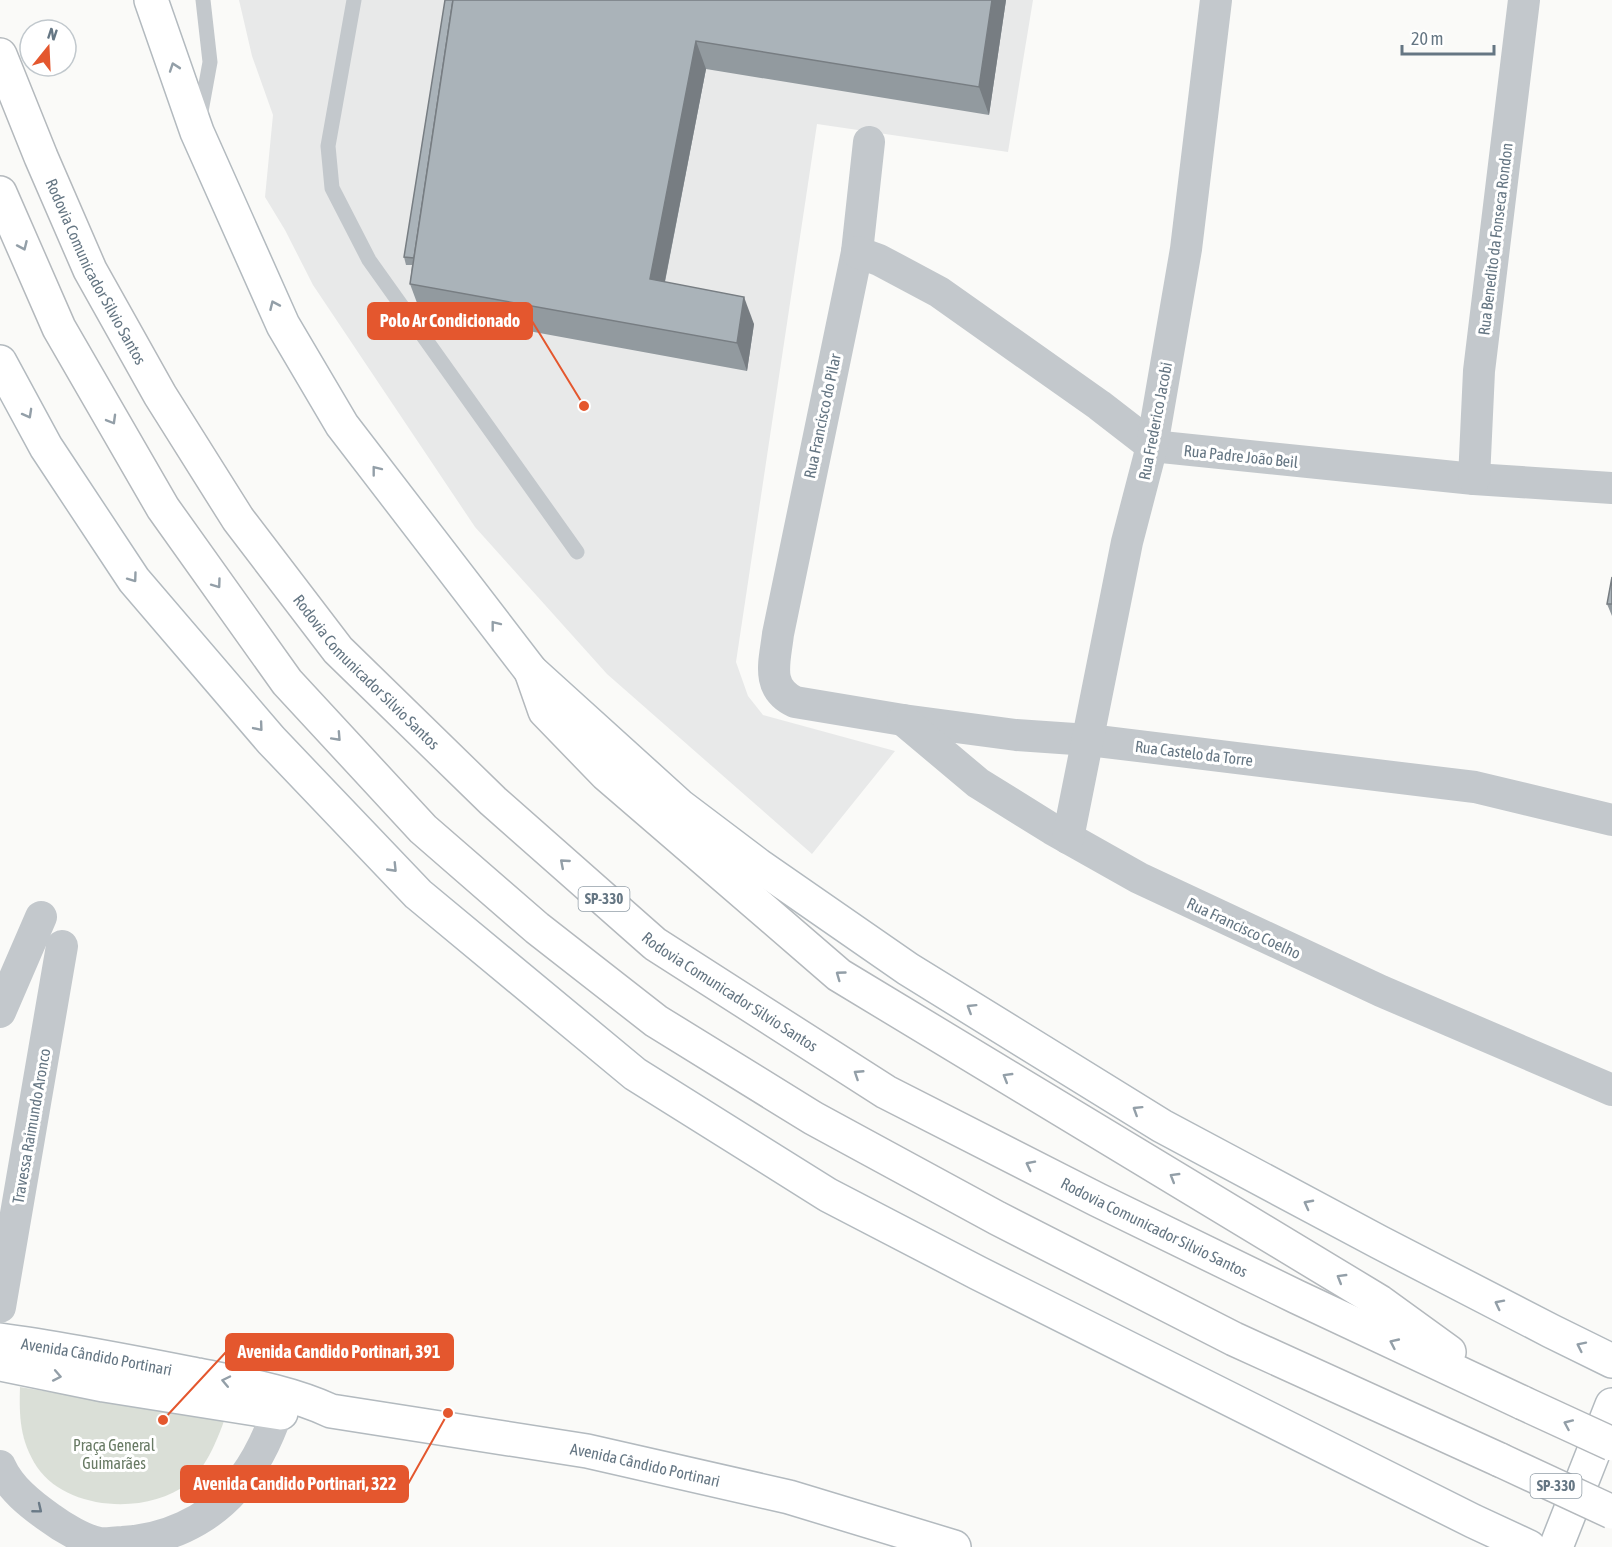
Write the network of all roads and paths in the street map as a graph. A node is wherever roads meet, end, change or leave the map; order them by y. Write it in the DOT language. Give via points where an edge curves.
graph roads {
  1 [pos="151,0"];
  2 [pos="203,0"];
  3 [pos="354,0"];
  4 [pos="1216,0"];
  5 [pos="1524,0"];
  6 [pos="0,55"];
  7 [pos="197,132"];
  8 [pos="869,142"];
  9 [pos="0,193"];
  10 [pos="856,252"];
  11 [pos="0,362"];
  12 [pos="1152,446"];
  13 [pos="1474,479"];
  14 [pos="1612,488"];
  15 [pos="577,552"];
  16 [pos="531,671"];
  17 [pos="778,690"];
  18 [pos="903,720"];
  19 [pos="1089,740"];
  20 [pos="1612,820"];
  21 [pos="1068,838"];
  22 [pos="40,917"];
  23 [pos="62,946"];
  24 [pos="0,1012"];
  25 [pos="1612,1090"];
  26 [pos="0,1307"];
  27 [pos="0,1340"];
  28 [pos="1612,1360"];
  29 [pos="0,1364"];
  30 [pos="1516,1400"];
  31 [pos="280,1404"];
  32 [pos="1612,1405"];
  33 [pos="1612,1444"];
  34 [pos="0,1466"];
  35 [pos="1612,1512"];
  36 [pos="98,1545"];
  37 [pos="954,1547"];
  38 [pos="1529,1547"];
  39 [pos="1556,1547"];
  7 -- 1 [label="main road, one-way"];
  2 -- 7 [label="lane" via="210,62"];
  3 -- 15 [label="lane" via="328,146 332,188 369,260"];
  4 -- 12 [label="street, Rua Frederico Jacobi" via="1186,249"];
  5 -- 13 [label="street, Rua Benedito da Fonseca Rondon" via="1479,371"];
  30 -- 6 [label="main road, Rodovia Comunicador Silvio Santos / SP-330, one-way" via="1286,1292 886,1092 655,944 493,801 338,650 238,519 160,395 90,270"];
  16 -- 7 [label="main road, one-way" via="342,425 283,325"];
  8 -- 10 [label="street, Rua Francisco do Pilar"];
  9 -- 35 [label="main road, SP-330, one-way, bridge" via="59,328 162,508 287,682 423,829 537,928 656,1021 813,1118 997,1218 1234,1339"];
  10 -- 12 [label="street" via="939,292"];
  10 -- 17 [label="street, Rua Francisco do Pilar" via="778,634 774,670"];
  11 -- 38 [label="main road, one-way" via="46,447 134,580 271,740 418,894 635,1074 828,1195"];
  12 -- 13 [label="street, Rua Padre João Beil"];
  12 -- 19 [label="street, Rua Frederico Jacobi" via="1127,542"];
  13 -- 14 [label="street, Rua Padre João Beil"];
  28 -- 16 [label="main road, one-way" via="1162,1125 908,969 680,806"];
  30 -- 16 [label="main road, one-way" via="1380,1302 839,975 606,774 545,711"];
  17 -- 18 [label="street, Rua Castelo da Torre" via="795,702"];
  18 -- 19 [label="street, Rua Castelo da Torre"];
  18 -- 21 [label="street, Rua Francisco Coelho" via="970,778"];
  19 -- 20 [label="street, Rua Castelo da Torre" via="1475,787"];
  19 -- 21 [label="street, Rua Frederico Jacobi"];
  21 -- 25 [label="street, Rua Francisco Coelho" via="1139,878 1285,948"];
  22 -- 24 [label="street"];
  23 -- 26 [label="street, Travessa Raimundo Aronco"];
  31 -- 27 [label="main road, Avenida Cândido Portinari, one-way" via="237,1383 134,1361"];
  29 -- 31 [label="main road, Avenida Cândido Portinari, one-way" via="104,1385"];
  33 -- 30 [label="main road, Rodovia Comunicador Silvio Santos / SP-330, one-way, bridge"];
  31 -- 36 [label="street" via="270,1435 254,1462 234,1490 203,1517 167,1535"];
  31 -- 37 [label="main road, Avenida Cândido Portinari" via="318,1405 330,1411 587,1451 789,1497"];
  32 -- 39 [label="main road"];
  34 -- 36 [label="street, one-way" via="7,1481 38,1509 62,1527"];
}
